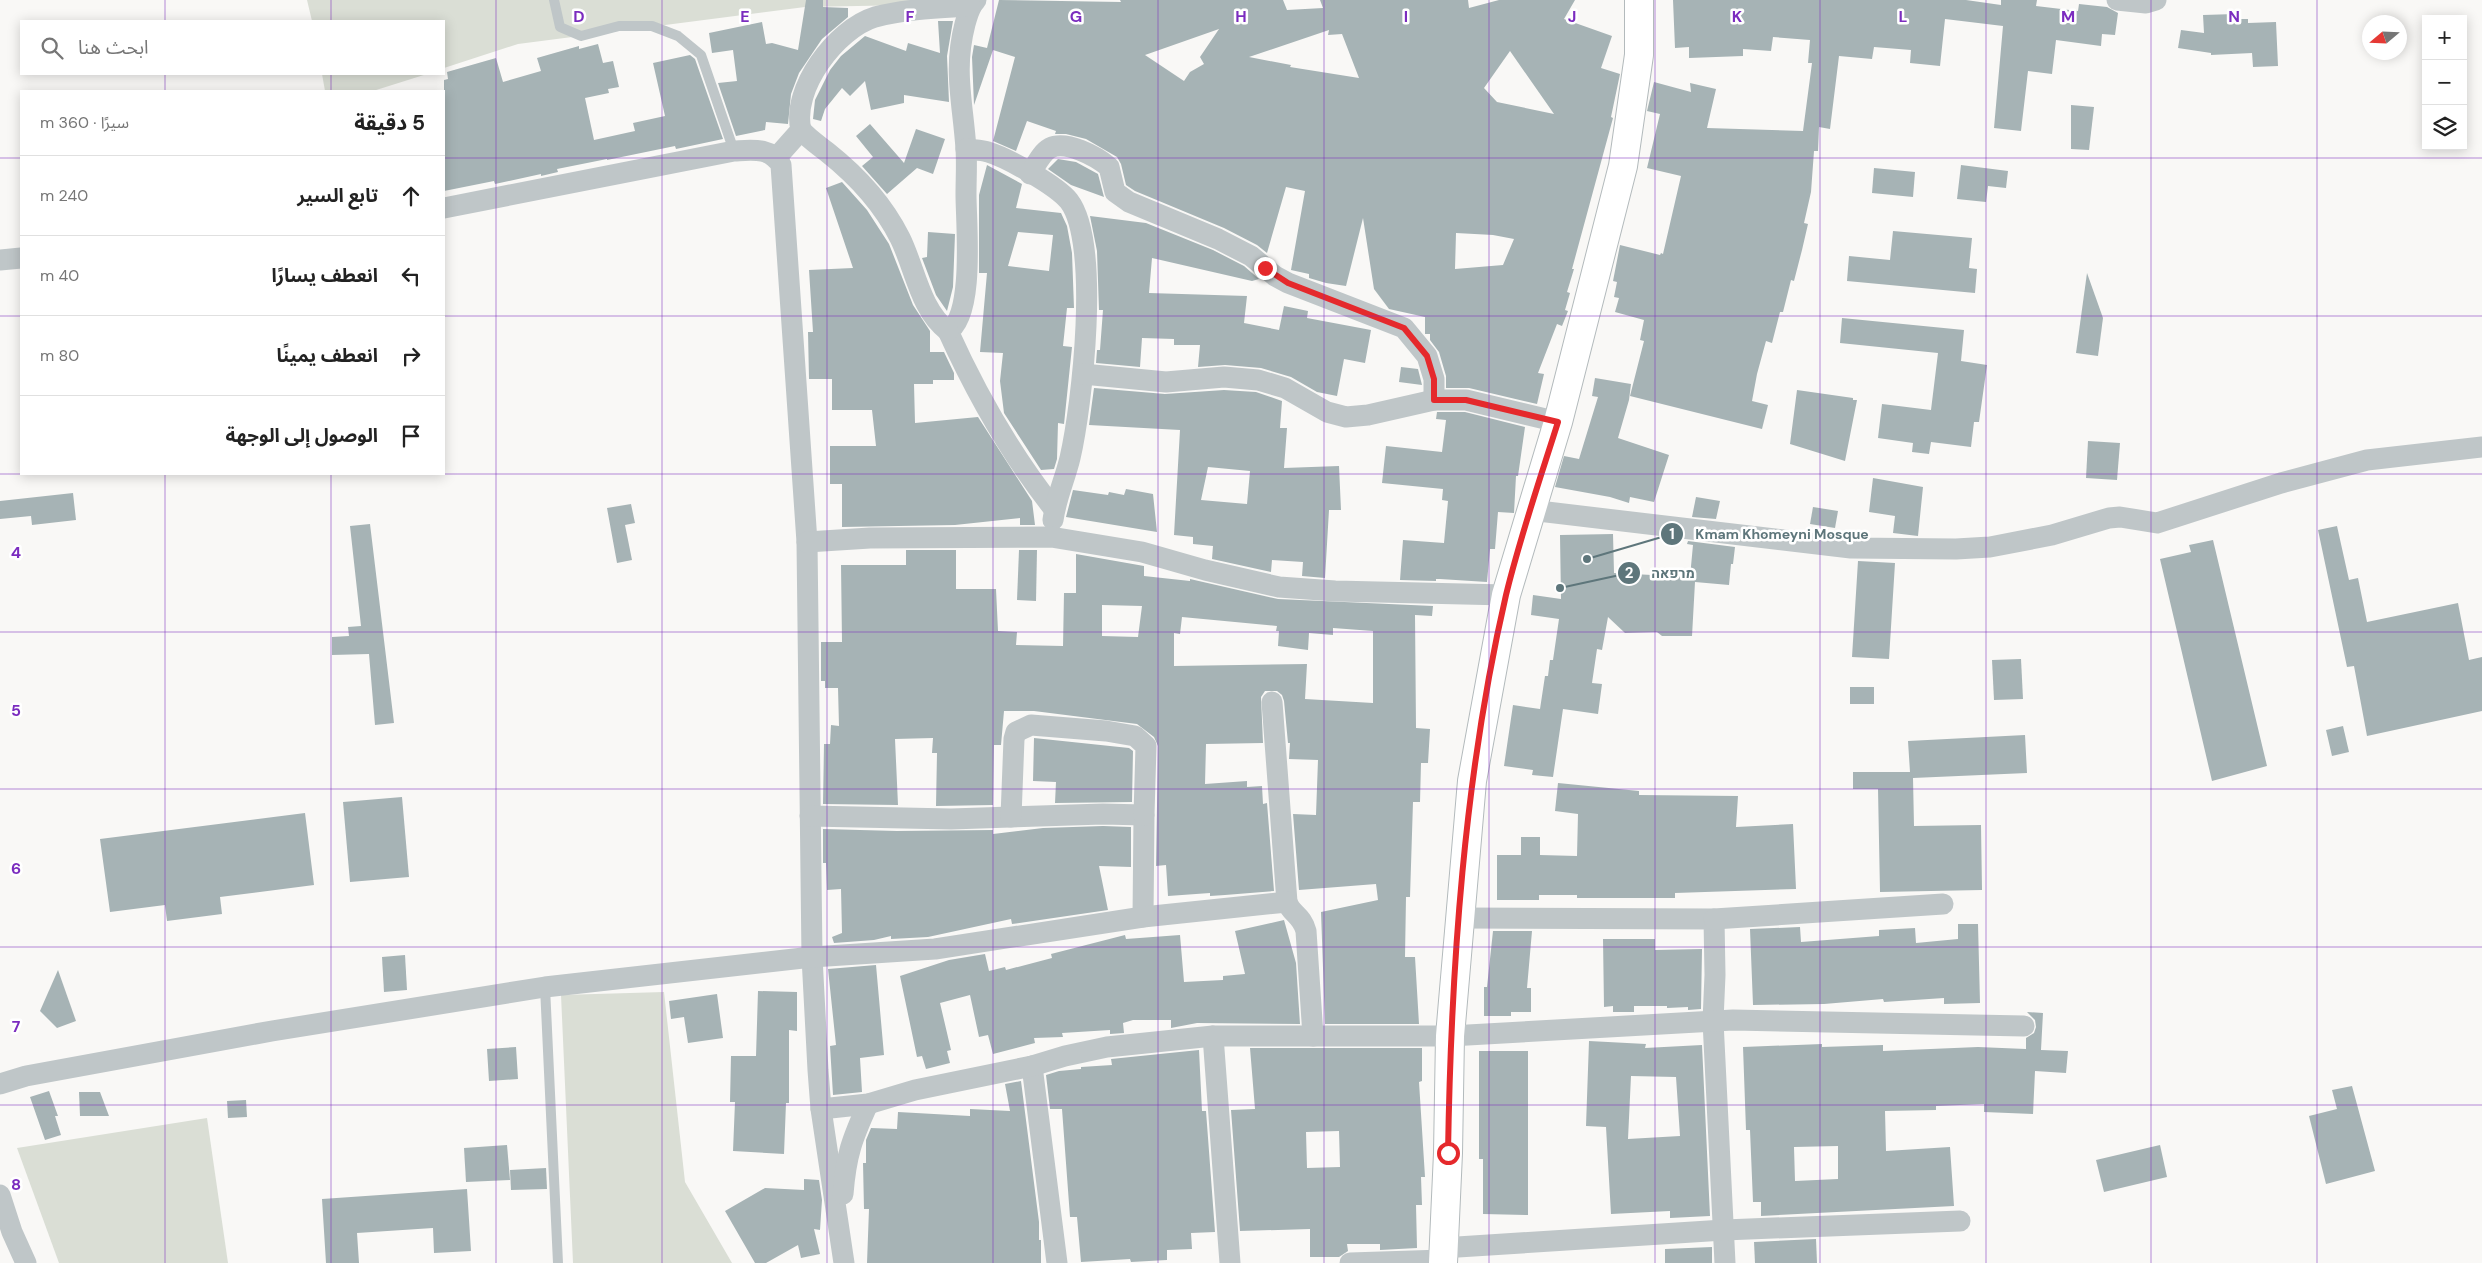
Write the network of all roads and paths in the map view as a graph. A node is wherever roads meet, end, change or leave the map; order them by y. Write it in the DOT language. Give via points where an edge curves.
graph roads {
  1 [pos="554,0"];
  2 [pos="1639,0"];
  3 [pos="2117,0"];
  4 [pos="2156,0"];
  5 [pos="973,3"];
  6 [pos="801,130"];
  7 [pos="966,148"];
  8 [pos="734,151"];
  9 [pos="777,157"];
  10 [pos="1030,174"];
  11 [pos="445,208"];
  12 [pos="20,258"];
  13 [pos="0,260"];
  14 [pos="948,331"];
  15 [pos="1083,374"];
  16 [pos="1434,400"];
  17 [pos="1558,422"];
  18 [pos="2482,447"];
  19 [pos="1054,510"];
  20 [pos="1530,510"];
  21 [pos="1051,537"];
  22 [pos="807,542"];
  23 [pos="1506,595"];
  24 [pos="1272,702"];
  25 [pos="810,816"];
  26 [pos="1011,816"];
  27 [pos="1144,816"];
  28 [pos="1287,902"];
  29 [pos="1943,904"];
  30 [pos="1143,916"];
  31 [pos="1460,918"];
  32 [pos="1714,919"];
  33 [pos="812,957"];
  34 [pos="545,987"];
  35 [pos="1713,1021"];
  36 [pos="2024,1026"];
  37 [pos="1213,1036"];
  38 [pos="1313,1036"];
  39 [pos="1450,1036"];
  40 [pos="1032,1066"];
  41 [pos="0,1084"];
  42 [pos="868,1104"];
  43 [pos="821,1109"];
  44 [pos="0,1196"];
  45 [pos="1960,1221"];
  46 [pos="840,1224"];
  47 [pos="1724,1230"];
  48 [pos="1443,1257"];
  49 [pos="26,1263"];
  50 [pos="558,1263"];
  51 [pos="844,1263"];
  52 [pos="1057,1263"];
  53 [pos="1230,1263"];
  54 [pos="1350,1263"];
  55 [pos="1725,1263"];
  1 -- 8 [label="lane" via="560,27 581,36 619,26 652,26 678,36 702,54"];
  2 -- 17 [label="main road" via="1639,55 1624,166"];
  3 -- 4 [label="street" via="2146,3"];
  5 -- 6 [label="street" via="875,18 854,29 838,42 808,80 798,119"];
  5 -- 7 [label="street" via="960,44 958,82"];
  6 -- 9 [label="street"];
  6 -- 14 [label="street" via="863,185 889,217 924,297 938,323"];
  7 -- 10 [label="street" via="988,152"];
  7 -- 14 [label="street" via="968,267 961,314 954,328"];
  8 -- 9 [label="street" via="762,150"];
  8 -- 11 [label="street"];
  9 -- 22 [label="street" via="782,165 784,184"];
  10 -- 15 [label="street" via="1069,201 1080,221 1085,276"];
  10 -- 16 [label="street" via="1048,149 1055,146 1083,152 1109,167 1115,192 1129,202 1218,239 1251,256 1274,276 1288,283 1404,328 1427,356 1434,379"];
  12 -- 13 [label="street"];
  14 -- 19 [label="street" via="962,362 1023,466"];
  15 -- 16 [label="street" via="1166,382 1224,376 1258,380 1285,388 1326,412 1346,417"];
  15 -- 19 [label="street" via="1070,459"];
  16 -- 17 [label="street" via="1466,400"];
  17 -- 20 [label="main road"];
  18 -- 20 [label="street" via="2367,460 2281,483 2157,523 2109,518 2052,535 1990,547 1851,548"];
  19 -- 21 [label="street"];
  20 -- 23 [label="main road"];
  21 -- 22 [label="street" via="870,538"];
  21 -- 23 [label="street" via="1142,552 1279,587"];
  22 -- 25 [label="street"];
  23 -- 31 [label="main road" via="1472,781"];
  24 -- 28 [label="street"];
  25 -- 26 [label="street"];
  25 -- 33 [label="street"];
  26 -- 27 [label="street"];
  26 -- 27 [label="street" via="1014,739 1016,732 1031,725 1106,731 1141,740 1146,746"];
  27 -- 30 [label="street"];
  28 -- 30 [label="street"];
  28 -- 38 [label="street" via="1304,922 1306,931"];
  29 -- 32 [label="street"];
  30 -- 33 [label="street" via="935,949"];
  31 -- 32 [label="street"];
  31 -- 39 [label="main road"];
  32 -- 35 [label="street"];
  33 -- 34 [label="street"];
  33 -- 43 [label="street"];
  34 -- 41 [label="street" via="272,1031"];
  34 -- 50 [label="lane"];
  35 -- 36 [label="street"];
  35 -- 39 [label="street"];
  35 -- 47 [label="street"];
  37 -- 38 [label="street"];
  37 -- 40 [label="street" via="1107,1047"];
  37 -- 53 [label="street"];
  38 -- 39 [label="street"];
  39 -- 48 [label="main road"];
  40 -- 42 [label="street" via="915,1090"];
  40 -- 52 [label="street"];
  42 -- 43 [label="street"];
  42 -- 46 [label="street" via="846,1156"];
  43 -- 46 [label="street"];
  44 -- 49 [label="street"];
  45 -- 47 [label="street"];
  46 -- 51 [label="street"];
  47 -- 48 [label="street"];
  47 -- 55 [label="street"];
  48 -- 54 [label="street"];
}
